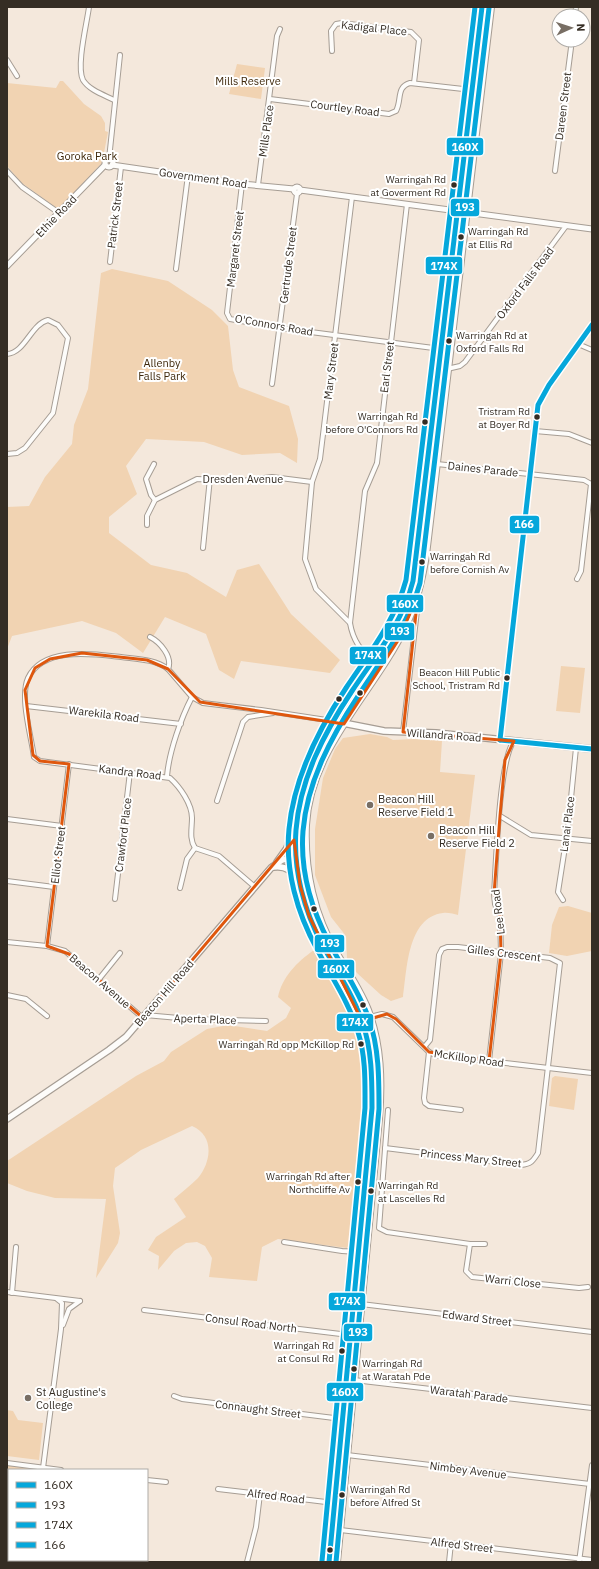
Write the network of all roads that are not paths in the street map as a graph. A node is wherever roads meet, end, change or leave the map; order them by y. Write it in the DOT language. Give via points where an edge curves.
graph roads {
  1 [pos="89,7"];
  2 [pos="482,7"];
  3 [pos="491,7"];
  4 [pos="280,29"];
  5 [pos="571,48"];
  6 [pos="332,51"];
  7 [pos="120,56"];
  8 [pos="7,60"];
  9 [pos="17,76"];
  10 [pos="414,83"];
  11 [pos="472,90"];
  12 [pos="270,99"];
  13 [pos="114,100"];
  14 [pos="109,159"];
  15 [pos="105,165"];
  16 [pos="112,165"];
  17 [pos="121,167"];
  18 [pos="7,171"];
  19 [pos="555,171"];
  20 [pos="188,175"];
  21 [pos="242,184"];
  22 [pos="258,185"];
  23 [pos="297,191"];
  24 [pos="352,197"];
  25 [pos="407,204"];
  26 [pos="458,211"];
  27 [pos="466,212"];
  28 [pos="59,213"];
  29 [pos="566,226"];
  30 [pos="592,229"];
  31 [pos="110,262"];
  32 [pos="7,266"];
  33 [pos="176,269"];
  34 [pos="227,313"];
  35 [pos="592,325"];
  36 [pos="280,328"];
  37 [pos="335,335"];
  38 [pos="390,342"];
  39 [pos="578,344"];
  40 [pos="441,349"];
  41 [pos="592,350"];
  42 [pos="7,354"];
  43 [pos="447,369"];
  44 [pos="272,384"];
  45 [pos="535,431"];
  46 [pos="592,442"];
  47 [pos="7,454"];
  48 [pos="154,464"];
  49 [pos="437,464"];
  50 [pos="530,474"];
  51 [pos="210,478"];
  52 [pos="312,482"];
  53 [pos="591,484"];
  54 [pos="155,500"];
  55 [pos="147,525"];
  56 [pos="203,548"];
  57 [pos="577,579"];
  58 [pos="418,595"];
  59 [pos="350,623"];
  60 [pos="150,637"];
  61 [pos="373,663"];
  62 [pos="168,669"];
  63 [pos="192,696"];
  64 [pos="26,706"];
  65 [pos="275,713"];
  66 [pos="333,722"];
  67 [pos="181,724"];
  68 [pos="344,724"];
  69 [pos="403,732"];
  70 [pos="500,740"];
  71 [pos="514,741"];
  72 [pos="576,748"];
  73 [pos="592,749"];
  74 [pos="69,764"];
  75 [pos="130,772"];
  76 [pos="167,776"];
  77 [pos="217,801"];
  78 [pos="298,816"];
  79 [pos="500,816"];
  80 [pos="7,819"];
  81 [pos="62,826"];
  82 [pos="566,838"];
  83 [pos="592,841"];
  84 [pos="195,848"];
  85 [pos="296,857"];
  86 [pos="306,857"];
  87 [pos="275,865"];
  88 [pos="7,881"];
  89 [pos="300,885"];
  90 [pos="54,887"];
  91 [pos="255,887"];
  92 [pos="180,888"];
  93 [pos="115,899"];
  94 [pos="563,900"];
  95 [pos="7,942"];
  96 [pos="47,946"];
  97 [pos="120,953"];
  98 [pos="501,953"];
  99 [pos="99,979"];
  100 [pos="7,995"];
  101 [pos="47,1016"];
  102 [pos="144,1017"];
  103 [pos="370,1017"];
  104 [pos="266,1021"];
  105 [pos="362,1021"];
  106 [pos="425,1046"];
  107 [pos="429,1052"];
  108 [pos="489,1061"];
  109 [pos="548,1068"];
  110 [pos="592,1073"];
  111 [pos="388,1110"];
  112 [pos="461,1110"];
  113 [pos="7,1119"];
  114 [pos="386,1148"];
  115 [pos="371,1204"];
  116 [pos="381,1205"];
  117 [pos="284,1242"];
  118 [pos="470,1244"];
  119 [pos="485,1244"];
  120 [pos="16,1247"];
  121 [pos="358,1252"];
  122 [pos="588,1287"];
  123 [pos="7,1292"];
  124 [pos="12,1293"];
  125 [pos="57,1298"];
  126 [pos="361,1304"];
  127 [pos="144,1310"];
  128 [pos="61,1330"];
  129 [pos="592,1332"];
  130 [pos="349,1336"];
  131 [pos="358,1336"];
  132 [pos="346,1379"];
  133 [pos="354,1380"];
  134 [pos="174,1396"];
  135 [pos="592,1408"];
  136 [pos="342,1419"];
  137 [pos="347,1455"];
  138 [pos="7,1463"];
  139 [pos="592,1465"];
  140 [pos="43,1468"];
  141 [pos="52,1469"];
  142 [pos="148,1480"];
  143 [pos="166,1482"];
  144 [pos="590,1484"];
  145 [pos="218,1489"];
  146 [pos="260,1494"];
  147 [pos="334,1503"];
  148 [pos="332,1529"];
  149 [pos="340,1530"];
  150 [pos="451,1543"];
  151 [pos="580,1560"];
  152 [pos="592,1560"];
  153 [pos="247,1562"];
  154 [pos="329,1562"];
  155 [pos="337,1562"];
  156 [pos="449,1562"];
  1 -- 13 [label="street" via="81,75 91,88"];
  2 -- 11 [label="highway"];
  3 -- 27 [label="highway"];
  4 -- 12 [label="street, Mills Place"];
  5 -- 19 [label="street, Dareen Street"];
  6 -- 10 [label="street, Kadigal Place" via="331,31 336,24 411,32 419,40"];
  7 -- 13 [label="street"];
  8 -- 9 [label="street"];
  10 -- 11 [label="street"];
  10 -- 12 [label="street, Courtley Road" via="404,86 398,107 389,114"];
  11 -- 26 [label="highway"];
  12 -- 22 [label="street, Mills Place"];
  13 -- 14 [label="street"];
  14 -- 15 [label="street"];
  14 -- 16 [label="street"];
  15 -- 16 [label="street"];
  15 -- 28 [label="street, Ethie Road"];
  16 -- 17 [label="street, Government Road"];
  17 -- 20 [label="street, Government Road"];
  17 -- 31 [label="street, Patrick Street"];
  18 -- 28 [label="street" via="22,187"];
  20 -- 21 [label="street, Government Road"];
  20 -- 33 [label="street"];
  21 -- 22 [label="street, Government Road"];
  21 -- 34 [label="street, Margaret Street"];
  22 -- 23 [label="street, Government Road"];
  23 -- 24 [label="street, Government Road"];
  23 -- 36 [label="street, Gertrude Street"];
  24 -- 25 [label="street, Government Road"];
  24 -- 37 [label="street, Mary Street"];
  25 -- 26 [label="street, Government Road"];
  25 -- 38 [label="street, Earl Street"];
  26 -- 27 [label="street, Government Road"];
  26 -- 40 [label="highway"];
  27 -- 29 [label="street, Government Road"];
  27 -- 43 [label="highway"];
  28 -- 32 [label="street, Ethie Road"];
  29 -- 30 [label="street, Government Road"];
  29 -- 43 [label="street, Oxford Falls Road" via="465,362"];
  34 -- 36 [label="street, O'Connors Road" via="230,319"];
  35 -- 39 [label="street"];
  36 -- 37 [label="street, O'Connors Road"];
  36 -- 44 [label="street, Gertrude Street"];
  37 -- 38 [label="street, O'Connors Road"];
  37 -- 52 [label="street, Mary Street" via="320,459"];
  38 -- 40 [label="street, O'Connors Road"];
  38 -- 59 [label="street, Earl Street" via="376,463 365,491"];
  39 -- 41 [label="street"];
  39 -- 45 [label="street" via="540,399"];
  40 -- 61 [label="highway" via="415,574 400,618 388,642"];
  42 -- 47 [label="street" via="12,354 48,320 58,325 68,338 53,413 25,448 17,453"];
  43 -- 49 [label="highway"];
  45 -- 46 [label="street" via="569,434"];
  45 -- 50 [label="street"];
  48 -- 54 [label="street" via="146,480"];
  49 -- 50 [label="street, Daines Parade"];
  49 -- 58 [label="highway" via="426,555"];
  50 -- 53 [label="street, Daines Parade" via="584,480"];
  50 -- 70 [label="street"];
  51 -- 52 [label="street, Dresden Avenue" via="242,481 272,477"];
  51 -- 54 [label="street, Dresden Avenue" via="190,482"];
  51 -- 56 [label="street"];
  52 -- 59 [label="street, Mary Street" via="304,559 316,589"];
  53 -- 57 [label="street" via="581,571"];
  54 -- 55 [label="street" via="147,516"];
  58 -- 68 [label="highway" via="399,639"];
  58 -- 69 [label="street"];
  59 -- 61 [label="street, Earl Street" via="358,647"];
  60 -- 62 [label="street" via="163,647"];
  61 -- 66 [label="highway"];
  62 -- 63 [label="street"];
  62 -- 64 [label="street" via="160,663 147,660 82,653 61,656 45,662 31,673 25,690"];
  63 -- 65 [label="street" via="203,703"];
  63 -- 67 [label="street"];
  64 -- 67 [label="street, Warekila Road"];
  64 -- 74 [label="street, Kandra Road" via="36,760"];
  65 -- 66 [label="street"];
  65 -- 77 [label="street" via="248,717 242,722"];
  66 -- 68 [label="main road, Willandra Road"];
  66 -- 78 [label="highway" via="311,766"];
  67 -- 76 [label="street"];
  68 -- 69 [label="main road, Willandra Road"];
  68 -- 86 [label="highway" via="324,760 309,802"];
  69 -- 70 [label="main road, Willandra Road"];
  70 -- 71 [label="main road, Willandra Road"];
  71 -- 72 [label="main road, Willandra Road"];
  71 -- 79 [label="street, Lee Road" via="505,760"];
  72 -- 73 [label="main road, Willandra Road"];
  72 -- 82 [label="street, Lanai Place"];
  74 -- 75 [label="street, Kandra Road"];
  74 -- 81 [label="street, Elliot Street"];
  75 -- 76 [label="street, Kandra Road"];
  75 -- 93 [label="street, Crawford Place"];
  76 -- 84 [label="street, Kandra Road" via="175,783 191,808 191,841"];
  78 -- 85 [label="highway"];
  78 -- 87 [label="main road, Beacon Hill Road" via="287,848"];
  79 -- 82 [label="street" via="531,835"];
  79 -- 98 [label="street, Lee Road" via="494,894 500,916"];
  80 -- 81 [label="street"];
  81 -- 90 [label="street, Elliot Street"];
  82 -- 83 [label="street"];
  82 -- 94 [label="street, Lanai Place" via="558,892"];
  84 -- 91 [label="street" via="219,856"];
  84 -- 92 [label="street" via="187,859"];
  85 -- 86 [label="highway"];
  85 -- 87 [label="main road"];
  85 -- 89 [label="highway"];
  86 -- 103 [label="highway" via="314,900 322,924 358,988"];
  87 -- 89 [label="main road" via="289,869"];
  87 -- 91 [label="main road, Beacon Hill Road"];
  88 -- 90 [label="street"];
  89 -- 105 [label="highway" via="315,930 344,981"];
  90 -- 96 [label="street, Elliot Street"];
  91 -- 102 [label="main road, Beacon Hill Road"];
  95 -- 96 [label="street, Beacon Avenue"];
  96 -- 99 [label="street, Beacon Avenue" via="69,954"];
  97 -- 99 [label="street"];
  98 -- 106 [label="street, Gilles Crescent" via="458,947 442,949 439,956 430,1040"];
  98 -- 108 [label="street, Lee Road"];
  98 -- 109 [label="street, Gilles Crescent" via="550,958 560,963"];
  99 -- 102 [label="street, Beacon Avenue"];
  100 -- 101 [label="street" via="26,999"];
  102 -- 104 [label="street, Aperta Place"];
  102 -- 113 [label="main road, Beacon Hill Road" via="118,1044"];
  103 -- 105 [label="highway, McKillop Road"];
  103 -- 106 [label="street, McKillop Road" via="382,1014 393,1017"];
  103 -- 115 [label="highway" via="377,1043 381,1078"];
  105 -- 121 [label="highway" via="370,1054 372,1108"];
  106 -- 107 [label="street, McKillop Road"];
  107 -- 108 [label="street, McKillop Road"];
  107 -- 112 [label="street" via="425,1103 429,1106"];
  108 -- 109 [label="street, McKillop Road"];
  109 -- 110 [label="street, McKillop Road"];
  109 -- 114 [label="street, Princess Mary Street" via="538,1153 531,1163 521,1164"];
  111 -- 114 [label="street"];
  114 -- 116 [label="street"];
  115 -- 116 [label="street"];
  115 -- 126 [label="highway"];
  116 -- 118 [label="street" via="378,1225 381,1230"];
  117 -- 121 [label="street"];
  118 -- 119 [label="street"];
  118 -- 122 [label="street, Warri Close" via="466,1271 472,1277"];
  120 -- 124 [label="street"];
  121 -- 130 [label="highway"];
  123 -- 124 [label="street"];
  124 -- 125 [label="street"];
  125 -- 128 [label="street" via="62,1304"];
  125 -- 128 [label="street" via="80,1301 69,1309"];
  126 -- 129 [label="street, Edward Street"];
  126 -- 131 [label="highway"];
  127 -- 130 [label="street, Consul Road North"];
  128 -- 140 [label="street"];
  130 -- 131 [label="highway, Consul Road North"];
  130 -- 132 [label="highway"];
  131 -- 133 [label="highway"];
  132 -- 133 [label="highway, Waratah Parade"];
  132 -- 136 [label="highway"];
  133 -- 135 [label="street, Waratah Parade"];
  133 -- 137 [label="highway"];
  134 -- 136 [label="street, Connaught Street"];
  136 -- 147 [label="highway"];
  137 -- 144 [label="street, Nimbey Avenue"];
  137 -- 149 [label="highway"];
  138 -- 140 [label="street"];
  139 -- 144 [label="street"];
  140 -- 141 [label="street"];
  142 -- 143 [label="street"];
  144 -- 151 [label="street"];
  145 -- 146 [label="street, Alfred Road"];
  146 -- 147 [label="street, Alfred Road"];
  146 -- 153 [label="street" via="255,1532"];
  147 -- 148 [label="highway"];
  148 -- 149 [label="street, Alfred Street"];
  148 -- 154 [label="highway"];
  149 -- 150 [label="street, Alfred Street"];
  149 -- 155 [label="highway"];
  150 -- 151 [label="street, Alfred Street"];
  150 -- 156 [label="street"];
  151 -- 152 [label="street, Alfred Street"];
}
